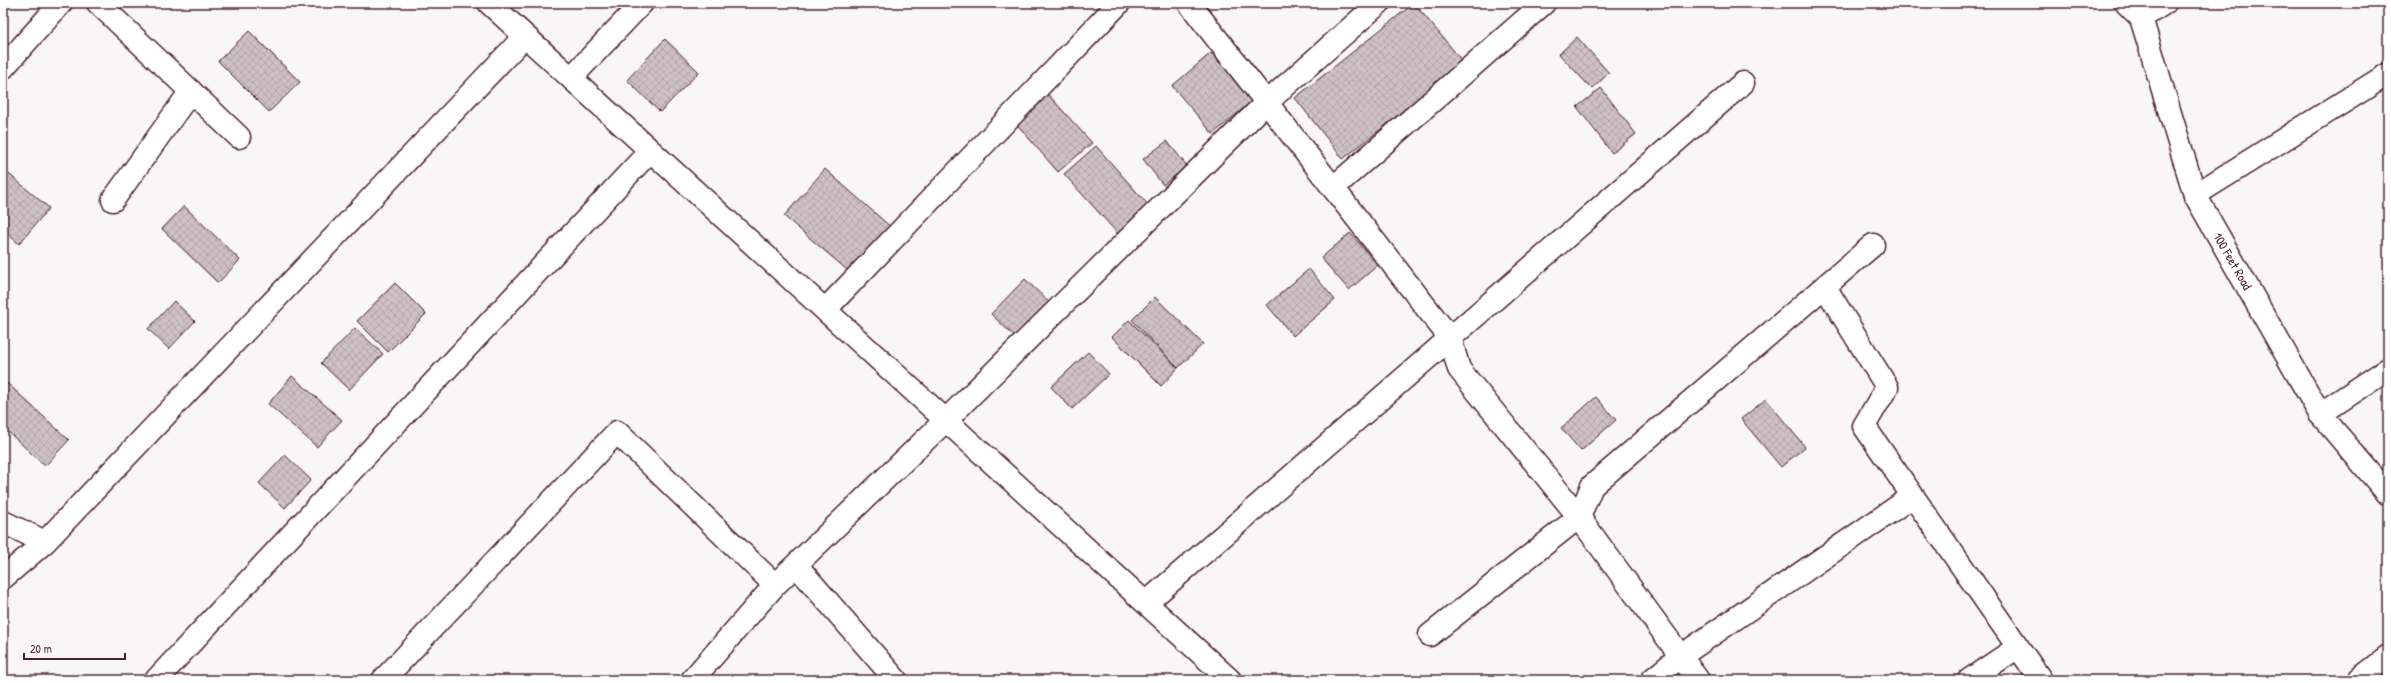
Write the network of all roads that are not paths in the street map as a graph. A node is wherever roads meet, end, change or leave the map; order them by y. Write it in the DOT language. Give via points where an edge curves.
graph roads {
  1 [pos="62,3"];
  2 [pos="98,3"];
  3 [pos="489,3"];
  4 [pos="642,3"];
  5 [pos="1119,3"];
  6 [pos="1188,3"];
  7 [pos="1379,3"];
  8 [pos="1544,3"];
  9 [pos="2165,3"];
  10 [pos="2134,11"];
  11 [pos="525,36"];
  12 [pos="3,68"];
  13 [pos="2388,74"];
  14 [pos="571,78"];
  15 [pos="1743,83"];
  16 [pos="191,91"];
  17 [pos="1266,103"];
  18 [pos="239,137"];
  19 [pos="650,151"];
  20 [pos="1333,188"];
  21 [pos="2195,194"];
  22 [pos="112,200"];
  23 [pos="1873,245"];
  24 [pos="1825,287"];
  25 [pos="825,310"];
  26 [pos="1450,338"];
  27 [pos="2388,369"];
  28 [pos="2320,414"];
  29 [pos="947,420"];
  30 [pos="2388,494"];
  31 [pos="1912,496"];
  32 [pos="1579,517"];
  33 [pos="3,522"];
  34 [pos="45,542"];
  35 [pos="796,565"];
  36 [pos="3,578"];
  37 [pos="775,585"];
  38 [pos="1146,604"];
  39 [pos="1430,635"];
  40 [pos="2018,647"];
  41 [pos="1681,656"];
  42 [pos="2388,657"];
  43 [pos="156,680"];
  44 [pos="383,680"];
  45 [pos="692,680"];
  46 [pos="896,680"];
  47 [pos="1230,680"];
  48 [pos="1652,680"];
  49 [pos="1698,680"];
  50 [pos="1969,680"];
  51 [pos="2041,680"];
  52 [pos="2358,680"];
  1 -- 12 [label="street"];
  2 -- 16 [label="street"];
  3 -- 11 [label="street"];
  4 -- 14 [label="street"];
  5 -- 25 [label="street"];
  6 -- 17 [label="street"];
  7 -- 17 [label="street"];
  8 -- 20 [label="street"];
  9 -- 10 [label="street"];
  10 -- 21 [label="street, 100 Feet Road"];
  11 -- 14 [label="street"];
  11 -- 34 [label="street"];
  13 -- 21 [label="street"];
  14 -- 19 [label="street"];
  15 -- 26 [label="street"];
  16 -- 18 [label="street"];
  16 -- 22 [label="street"];
  17 -- 20 [label="street"];
  17 -- 29 [label="street"];
  19 -- 25 [label="street"];
  19 -- 43 [label="street"];
  20 -- 26 [label="street"];
  21 -- 28 [label="street, 100 Feet Road"];
  23 -- 24 [label="street"];
  24 -- 31 [label="street" via="1887,387 1864,426"];
  24 -- 32 [label="street" via="1592,486"];
  25 -- 29 [label="street"];
  26 -- 32 [label="street" via="1459,369"];
  26 -- 38 [label="street"];
  27 -- 28 [label="street"];
  28 -- 30 [label="street, 100 Feet Road"];
  29 -- 35 [label="street"];
  29 -- 38 [label="street"];
  31 -- 40 [label="street"];
  31 -- 41 [label="street"];
  32 -- 39 [label="street"];
  32 -- 41 [label="street"];
  33 -- 34 [label="street"];
  34 -- 36 [label="street"];
  35 -- 37 [label="street"];
  35 -- 46 [label="street"];
  37 -- 44 [label="street" via="617,432"];
  37 -- 45 [label="street"];
  38 -- 47 [label="street"];
  40 -- 50 [label="street"];
  40 -- 51 [label="street"];
  41 -- 48 [label="street"];
  41 -- 49 [label="street"];
  42 -- 52 [label="street"];
}
